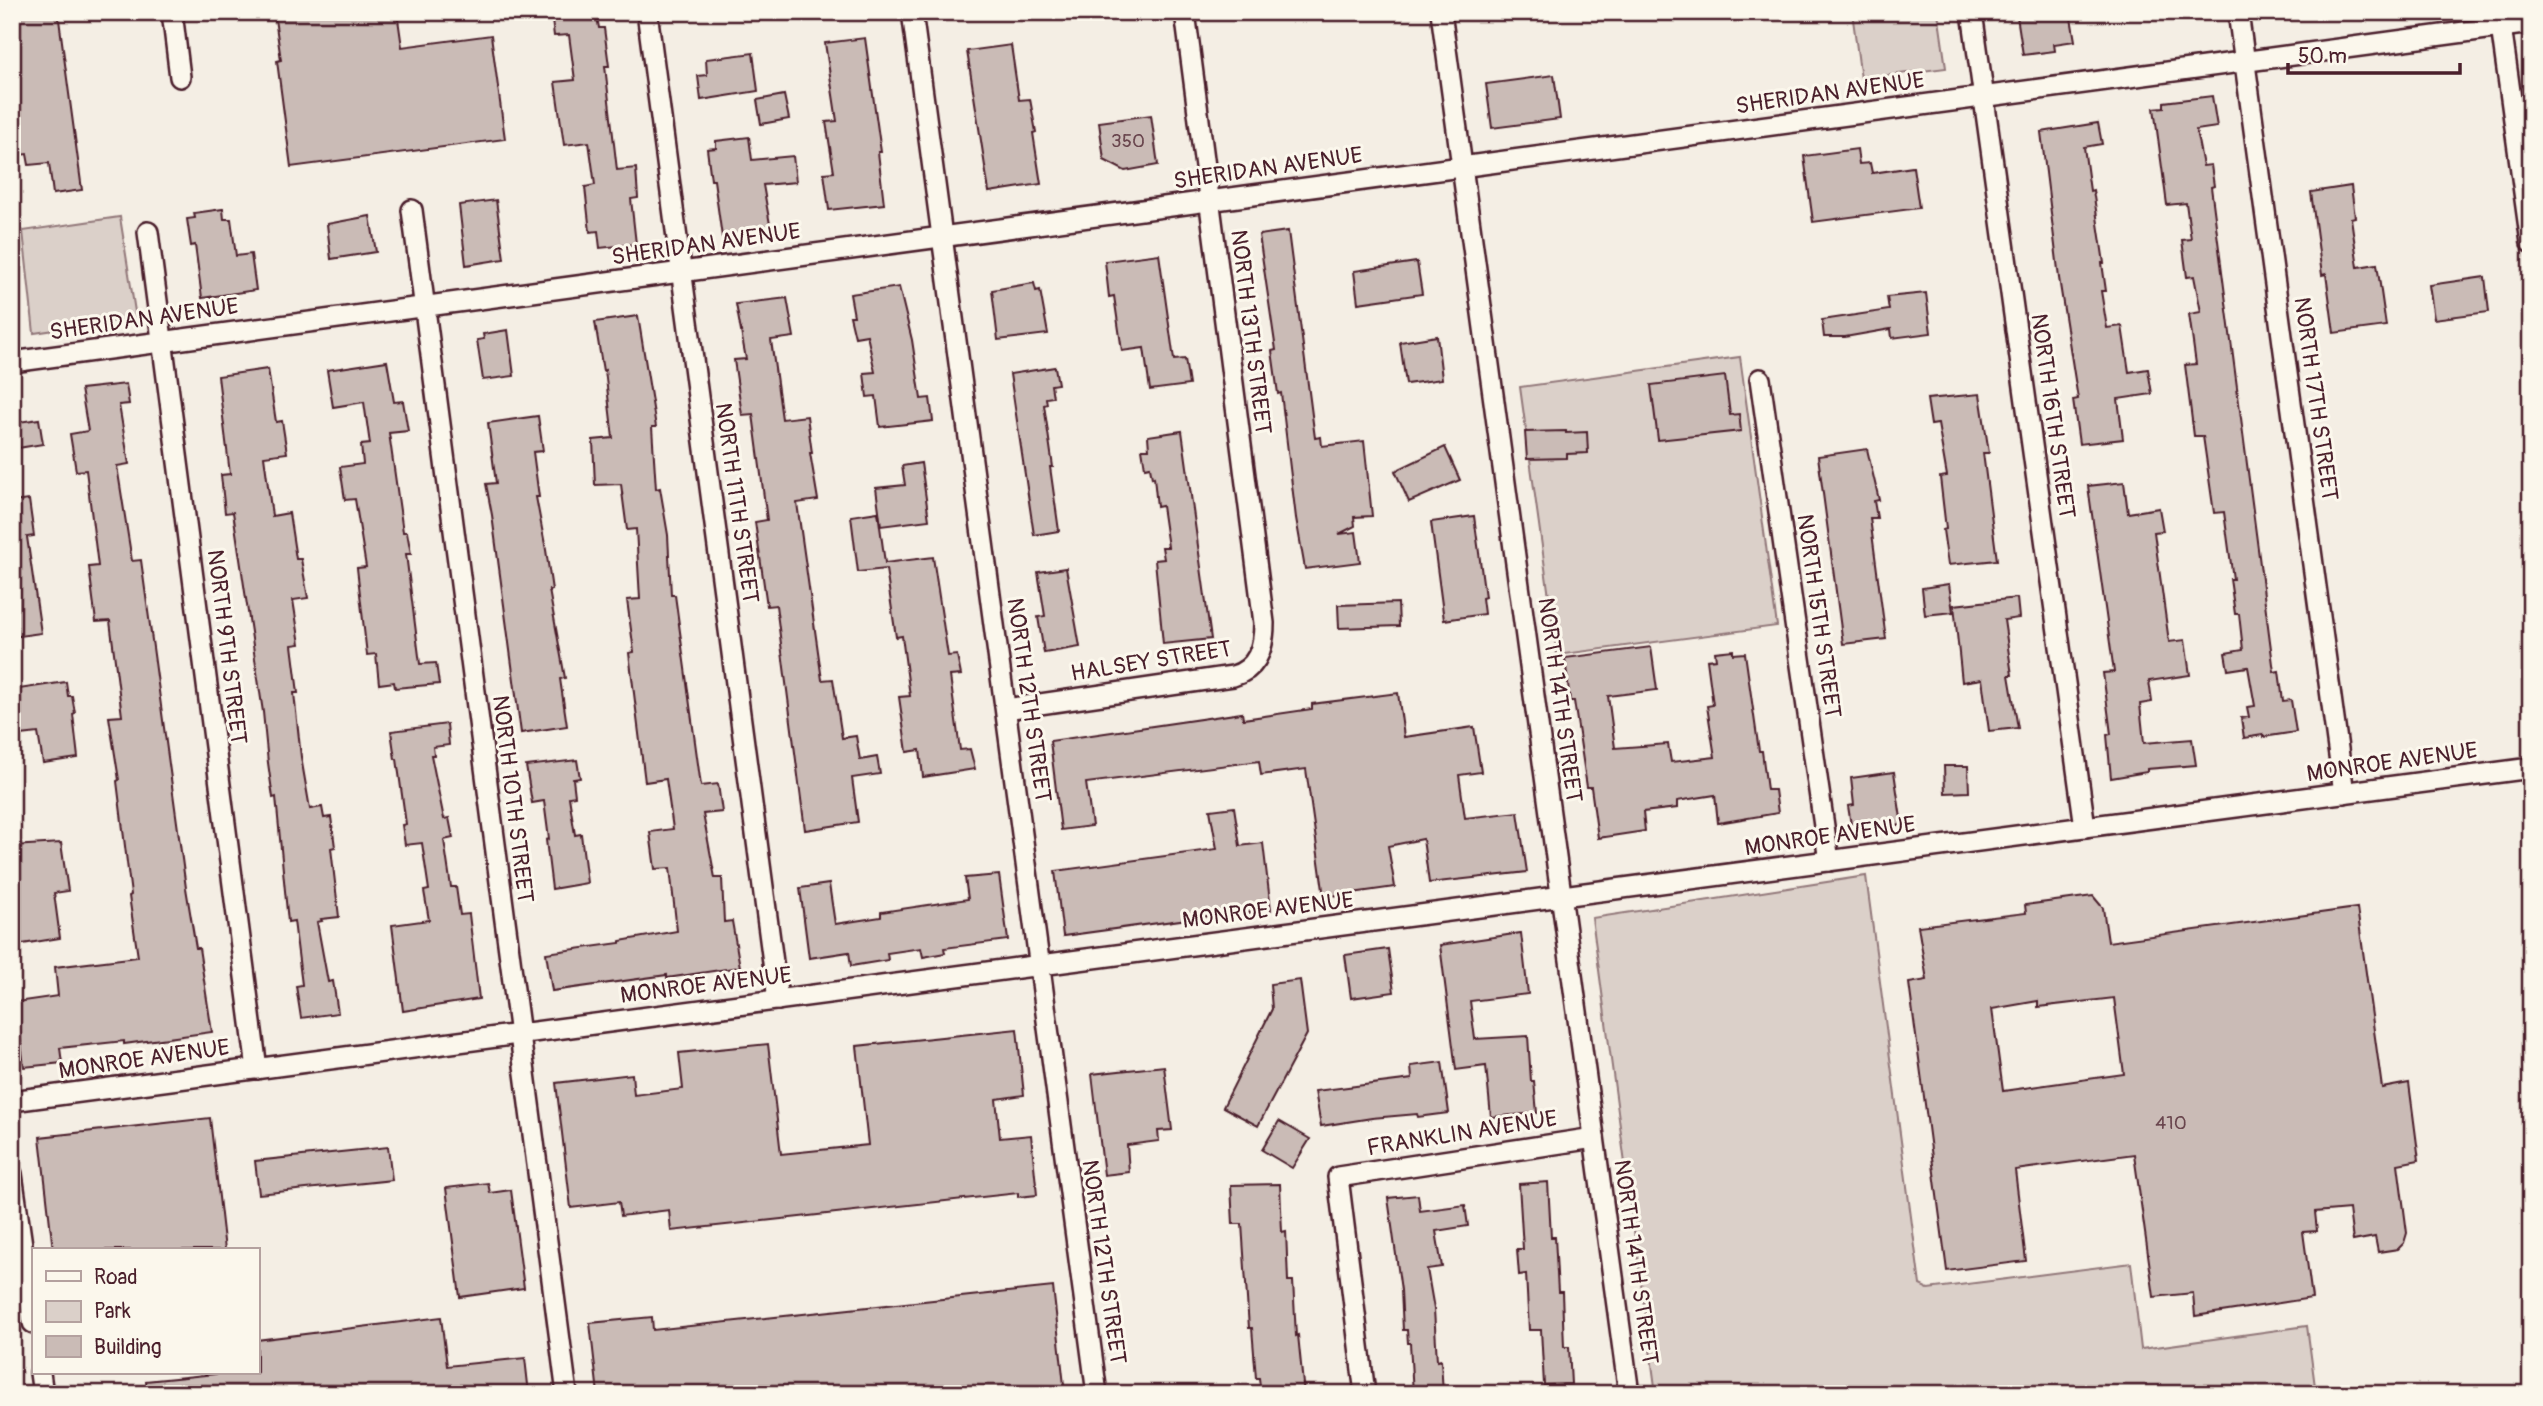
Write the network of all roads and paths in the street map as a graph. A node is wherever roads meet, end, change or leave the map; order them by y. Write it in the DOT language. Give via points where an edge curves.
graph roads {
  1 [pos="172,12"];
  2 [pos="647,12"];
  3 [pos="912,12"];
  4 [pos="1185,12"];
  5 [pos="1441,12"];
  6 [pos="1972,12"];
  7 [pos="2238,12"];
  8 [pos="2500,20"];
  9 [pos="2531,23"];
  10 [pos="2245,61"];
  11 [pos="180,77"];
  12 [pos="1984,97"];
  13 [pos="1462,167"];
  14 [pos="1209,201"];
  15 [pos="412,210"];
  16 [pos="148,232"];
  17 [pos="942,237"];
  18 [pos="2531,243"];
  19 [pos="681,272"];
  20 [pos="425,306"];
  21 [pos="162,342"];
  22 [pos="12,362"];
  23 [pos="1760,379"];
  24 [pos="1258,658"];
  25 [pos="1006,709"];
  26 [pos="2531,768"];
  27 [pos="2344,793"];
  28 [pos="2085,827"];
  29 [pos="1829,861"];
  30 [pos="1562,897"];
  31 [pos="1040,965"];
  32 [pos="778,1000"];
  33 [pos="519,1034"];
  34 [pos="257,1069"];
  35 [pos="12,1101"];
  36 [pos="1594,1138"];
  37 [pos="12,1174"];
  38 [pos="32,1316"];
  39 [pos="40,1374"];
  40 [pos="43,1394"];
  41 [pos="567,1394"];
  42 [pos="1097,1394"];
  43 [pos="1365,1394"];
  44 [pos="1629,1394"];
  1 -- 11 [label="street"];
  2 -- 19 [label="street, NORTH 11TH STREET"];
  3 -- 17 [label="street, NORTH 12TH STREET"];
  4 -- 14 [label="street, NORTH 13TH STREET"];
  5 -- 13 [label="street, NORTH 14TH STREET"];
  6 -- 12 [label="street, NORTH 16TH STREET"];
  7 -- 10 [label="street, NORTH 17TH STREET"];
  8 -- 9 [label="street, SHERIDAN AVENUE"];
  8 -- 10 [label="street, SHERIDAN AVENUE"];
  8 -- 18 [label="street"];
  10 -- 12 [label="street, SHERIDAN AVENUE"];
  10 -- 27 [label="street, NORTH 17TH STREET"];
  12 -- 13 [label="street, SHERIDAN AVENUE"];
  12 -- 28 [label="street, NORTH 16TH STREET"];
  13 -- 14 [label="street, SHERIDAN AVENUE"];
  13 -- 30 [label="street, NORTH 14TH STREET"];
  14 -- 17 [label="street, SHERIDAN AVENUE"];
  14 -- 24 [label="street, NORTH 13TH STREET" via="1264,623"];
  15 -- 20 [label="street, NORTH 10TH STREET"];
  16 -- 21 [label="street, NORTH 9TH STREET"];
  17 -- 19 [label="street, SHERIDAN AVENUE"];
  17 -- 25 [label="street, NORTH 12TH STREET"];
  19 -- 20 [label="street, SHERIDAN AVENUE"];
  19 -- 32 [label="street, NORTH 11TH STREET"];
  20 -- 21 [label="street, SHERIDAN AVENUE"];
  20 -- 33 [label="street, NORTH 10TH STREET"];
  21 -- 22 [label="street, SHERIDAN AVENUE"];
  21 -- 34 [label="street, NORTH 9TH STREET"];
  23 -- 29 [label="street, NORTH 15TH STREET"];
  24 -- 25 [label="street, HALSEY STREET" via="1233,676"];
  25 -- 31 [label="street, NORTH 12TH STREET"];
  26 -- 27 [label="street, MONROE AVENUE"];
  27 -- 28 [label="street, MONROE AVENUE"];
  28 -- 29 [label="street, MONROE AVENUE"];
  29 -- 30 [label="street, MONROE AVENUE"];
  30 -- 31 [label="street, MONROE AVENUE"];
  30 -- 36 [label="street, NORTH 14TH STREET"];
  31 -- 32 [label="street, MONROE AVENUE"];
  31 -- 42 [label="street, NORTH 12TH STREET"];
  32 -- 33 [label="street, MONROE AVENUE"];
  33 -- 34 [label="street, MONROE AVENUE"];
  33 -- 41 [label="street, NORTH 10TH STREET"];
  34 -- 35 [label="street, MONROE AVENUE"];
  36 -- 43 [label="street, FRANKLIN AVENUE" via="1338,1177"];
  36 -- 44 [label="street, NORTH 14TH STREET"];
  37 -- 38 [label="street"];
  39 -- 40 [label="street"];
}
